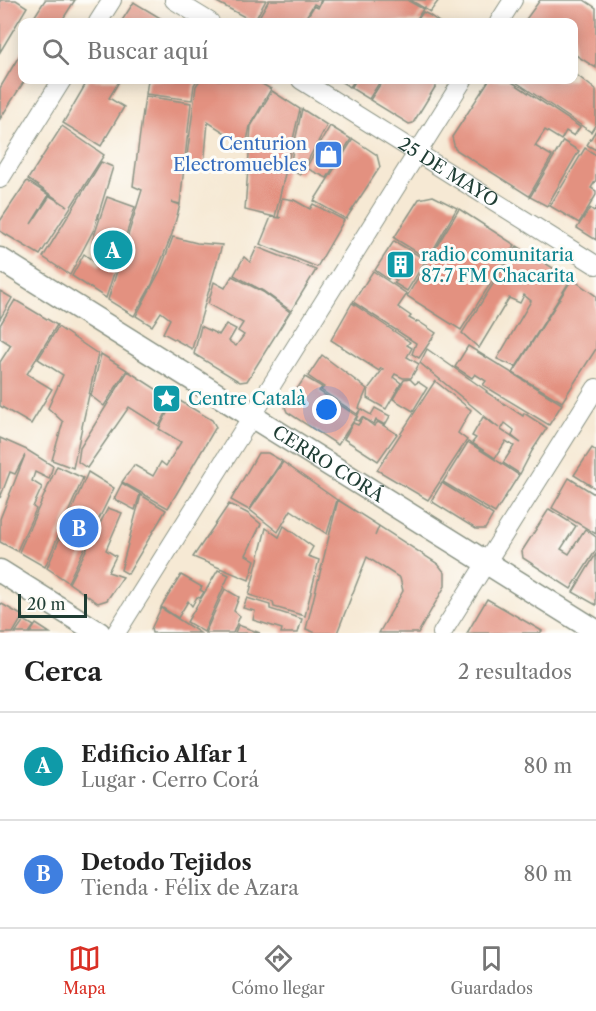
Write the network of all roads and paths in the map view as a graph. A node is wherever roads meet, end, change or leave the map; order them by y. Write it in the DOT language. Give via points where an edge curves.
graph roads {
  1 [pos="112,0"];
  2 [pos="174,0"];
  3 [pos="513,0"];
  4 [pos="101,18"];
  5 [pos="203,18"];
  6 [pos="502,18"];
  7 [pos="59,84"];
  8 [pos="306,84"];
  9 [pos="460,84"];
  10 [pos="417,153"];
  11 [pos="0,179"];
  12 [pos="0,259"];
  13 [pos="596,265"];
  14 [pos="596,388"];
  15 [pos="252,416"];
  16 [pos="486,563"];
  17 [pos="0,571"];
  18 [pos="596,631"];
  19 [pos="99,633"];
  20 [pos="116,633"];
  21 [pos="442,633"];
  1 -- 4 [label="street"];
  2 -- 5 [label="street"];
  3 -- 6 [label="street"];
  7 -- 11 [label="street"];
  8 -- 10 [label="street, 25 DE MAYO"];
  9 -- 10 [label="street"];
  10 -- 13 [label="street, 25 DE MAYO"];
  10 -- 15 [label="street"];
  12 -- 15 [label="street, CERRO CORÁ"];
  14 -- 16 [label="street"];
  15 -- 16 [label="street, CERRO CORÁ"];
  15 -- 20 [label="street"];
  16 -- 18 [label="street, CERRO CORÁ"];
  16 -- 21 [label="street"];
  17 -- 19 [label="street"];
}
